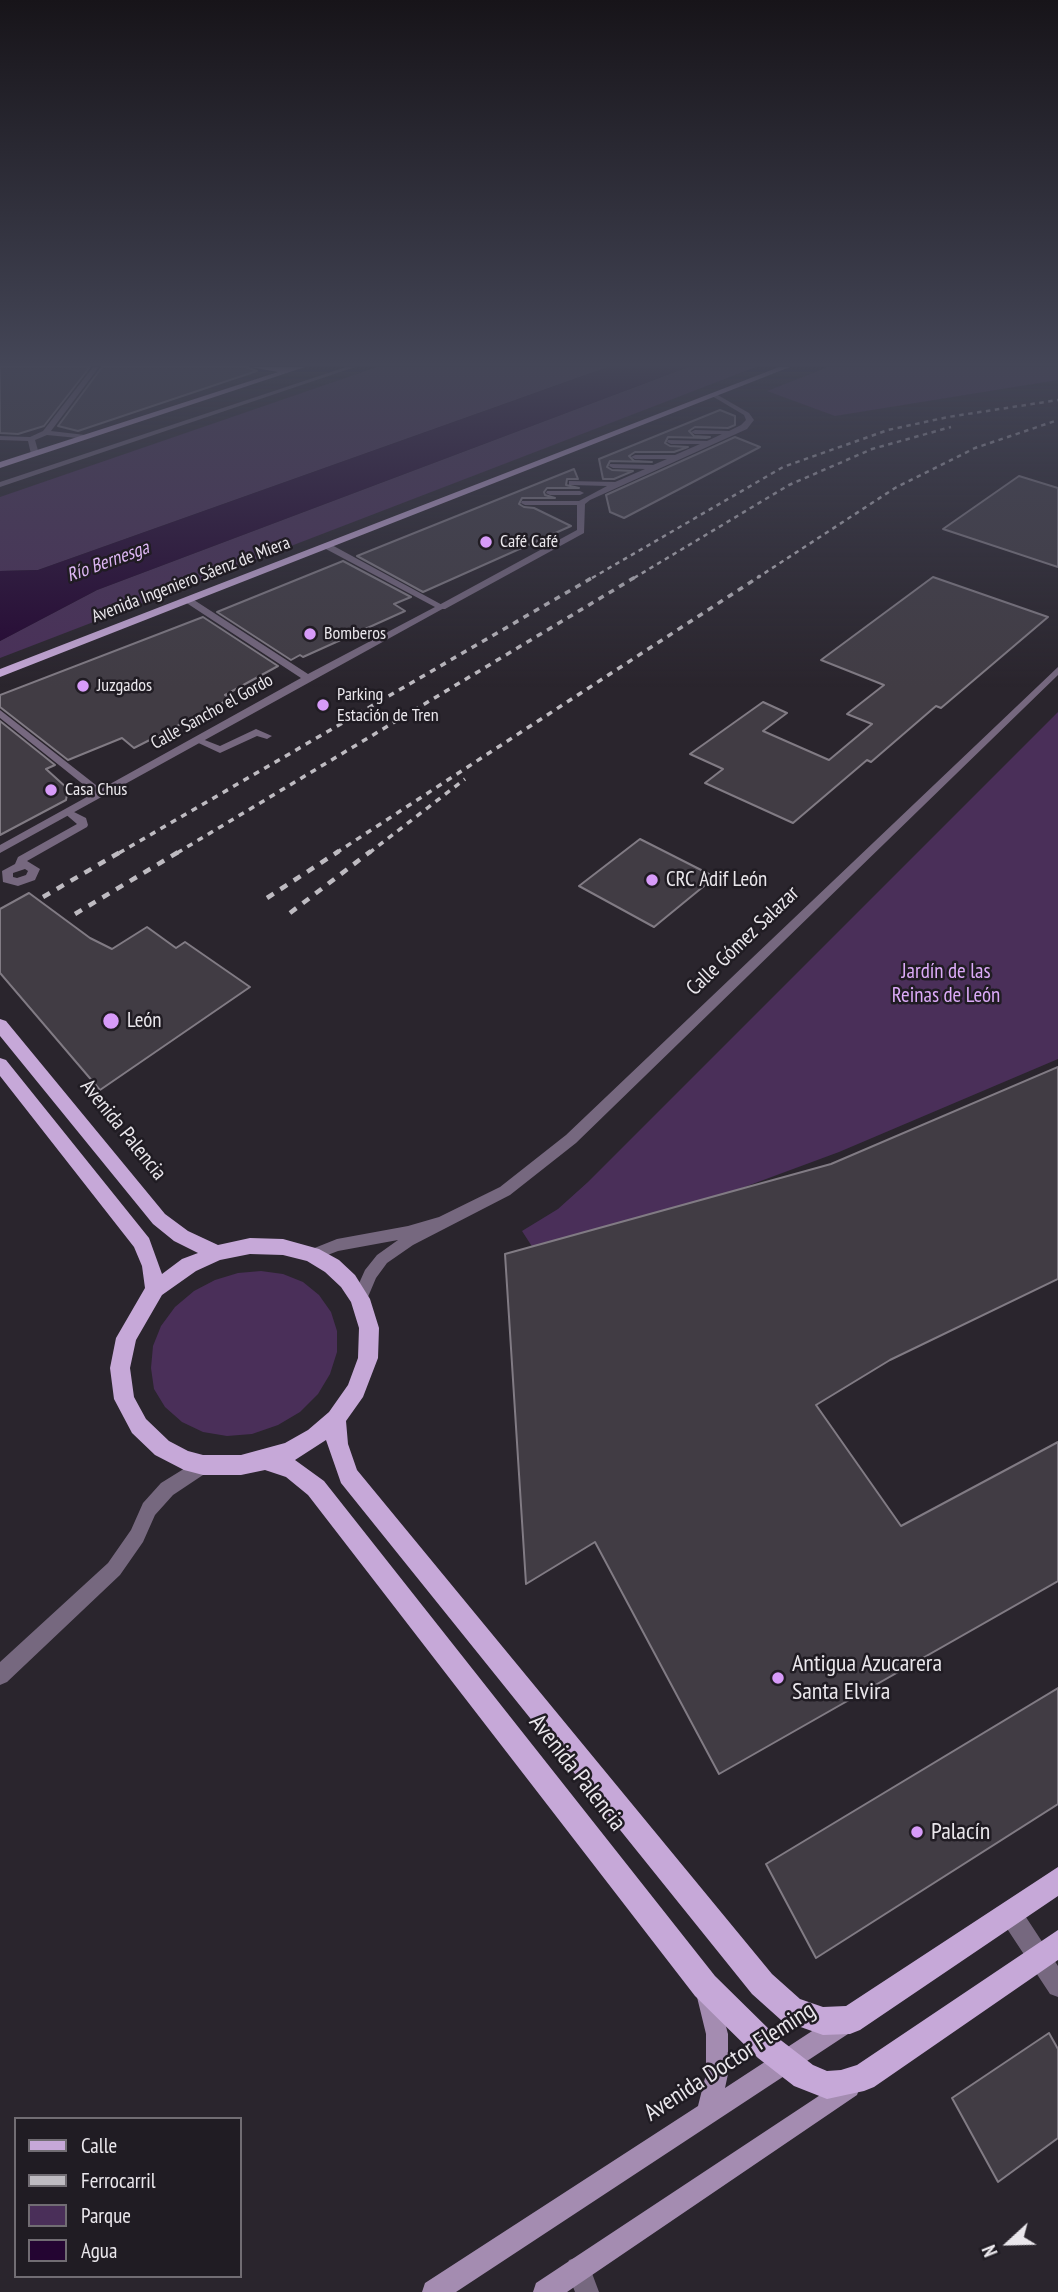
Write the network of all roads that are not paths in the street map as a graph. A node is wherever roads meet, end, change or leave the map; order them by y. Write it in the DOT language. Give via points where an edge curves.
graph roads {
  1 [pos="33,474"];
  2 [pos="510,474"];
  3 [pos="639,474"];
  4 [pos="587,477"];
  5 [pos="629,479"];
  6 [pos="572,483"];
  7 [pos="618,484"];
  8 [pos="0,485"];
  9 [pos="560,488"];
  10 [pos="607,489"];
  11 [pos="550,493"];
  12 [pos="597,493"];
  13 [pos="536,498"];
  14 [pos="584,500"];
  15 [pos="525,503"];
  16 [pos="327,545"];
  17 [pos="188,600"];
  18 [pos="442,607"];
  19 [pos="1058,670"];
  20 [pos="0,673"];
  21 [pos="308,678"];
  22 [pos="0,713"];
  23 [pos="267,736"];
  24 [pos="197,740"];
  25 [pos="101,794"];
  26 [pos="68,812"];
  27 [pos="0,850"];
  28 [pos="0,893"];
  29 [pos="0,1025"];
  30 [pos="0,1064"];
  31 [pos="443,1222"];
  32 [pos="217,1253"];
  33 [pos="312,1255"];
  34 [pos="155,1289"];
  35 [pos="360,1299"];
  36 [pos="335,1419"];
  37 [pos="265,1460"];
  38 [pos="203,1465"];
  39 [pos="0,1675"];
  40 [pos="1058,1880"];
  41 [pos="1010,1913"];
  42 [pos="1049,1951"];
  43 [pos="705,1986"];
  44 [pos="1058,1986"];
  45 [pos="850,2020"];
  46 [pos="786,2061"];
  47 [pos="864,2077"];
  48 [pos="708,2111"];
  49 [pos="583,2281"];
  50 [pos="434,2292"];
  51 [pos="545,2292"];
  1 -- 8 [label="street"];
  2 -- 16 [label="main road, Avenida Ingeniero Sáenz de Miera"];
  3 -- 5 [label="street"];
  4 -- 5 [label="street"];
  5 -- 7 [label="street"];
  6 -- 7 [label="street"];
  7 -- 10 [label="street"];
  9 -- 10 [label="street"];
  10 -- 12 [label="street"];
  11 -- 12 [label="street"];
  12 -- 14 [label="street"];
  13 -- 14 [label="street"];
  14 -- 15 [label="street"];
  14 -- 18 [label="street, Calle Sancho el Gordo" via="581,531"];
  16 -- 17 [label="main road, Avenida Ingeniero Sáenz de Miera"];
  16 -- 18 [label="street"];
  17 -- 20 [label="main road, Avenida Ingeniero Sáenz de Miera"];
  17 -- 21 [label="street"];
  18 -- 21 [label="street, Calle Sancho el Gordo"];
  19 -- 31 [label="street, Calle Gómez Salazar" via="571,1139 505,1191"];
  21 -- 24 [label="street, Calle Sancho el Gordo"];
  22 -- 25 [label="street"];
  23 -- 24 [label="street" via="256,732 220,750"];
  24 -- 25 [label="street, Calle Sancho el Gordo"];
  25 -- 26 [label="street, Calle Sancho el Gordo"];
  26 -- 27 [label="street, Calle Sancho el Gordo"];
  26 -- 28 [label="street" via="83,825 22,859 21,865 32,867 31,877"];
  29 -- 32 [label="main road, Avenida Palencia" via="159,1219 181,1236"];
  30 -- 34 [label="main road" via="142,1243"];
  31 -- 33 [label="street, Calle Gómez Salazar" via="337,1245"];
  31 -- 35 [label="street, Calle Gómez Salazar" via="382,1259"];
  32 -- 33 [label="main road" via="282,1247"];
  32 -- 34 [label="main road" via="189,1265"];
  33 -- 35 [label="main road" via="332,1266"];
  34 -- 38 [label="main road" via="126,1338 120,1368 124,1399 139,1426 162,1448"];
  35 -- 36 [label="main road" via="369,1328 368,1358 356,1390"];
  36 -- 37 [label="main road" via="315,1437"];
  36 -- 45 [label="main road, Avenida Palencia" via="337,1444 349,1476 762,1984 792,2010 823,2021"];
  37 -- 38 [label="main road"];
  37 -- 43 [label="main road, Avenida Palencia" via="293,1469 316,1488"];
  38 -- 39 [label="street" via="167,1489 149,1509 114,1569"];
  40 -- 41 [label="main road, Avenida Doctor Fleming"];
  41 -- 42 [label="street"];
  41 -- 45 [label="main road, Avenida Doctor Fleming"];
  42 -- 44 [label="street"];
  42 -- 47 [label="main road"];
  43 -- 46 [label="main road, Avenida Palencia"];
  43 -- 48 [label="main road" via="717,2034 717,2074"];
  45 -- 46 [label="main road, Avenida Doctor Fleming"];
  46 -- 47 [label="main road, Avenida Palencia" via="804,2076 827,2085"];
  46 -- 48 [label="main road, Avenida Doctor Fleming"];
  47 -- 49 [label="main road"];
  48 -- 50 [label="main road, Avenida Doctor Fleming"];
  49 -- 51 [label="main road"];
}
